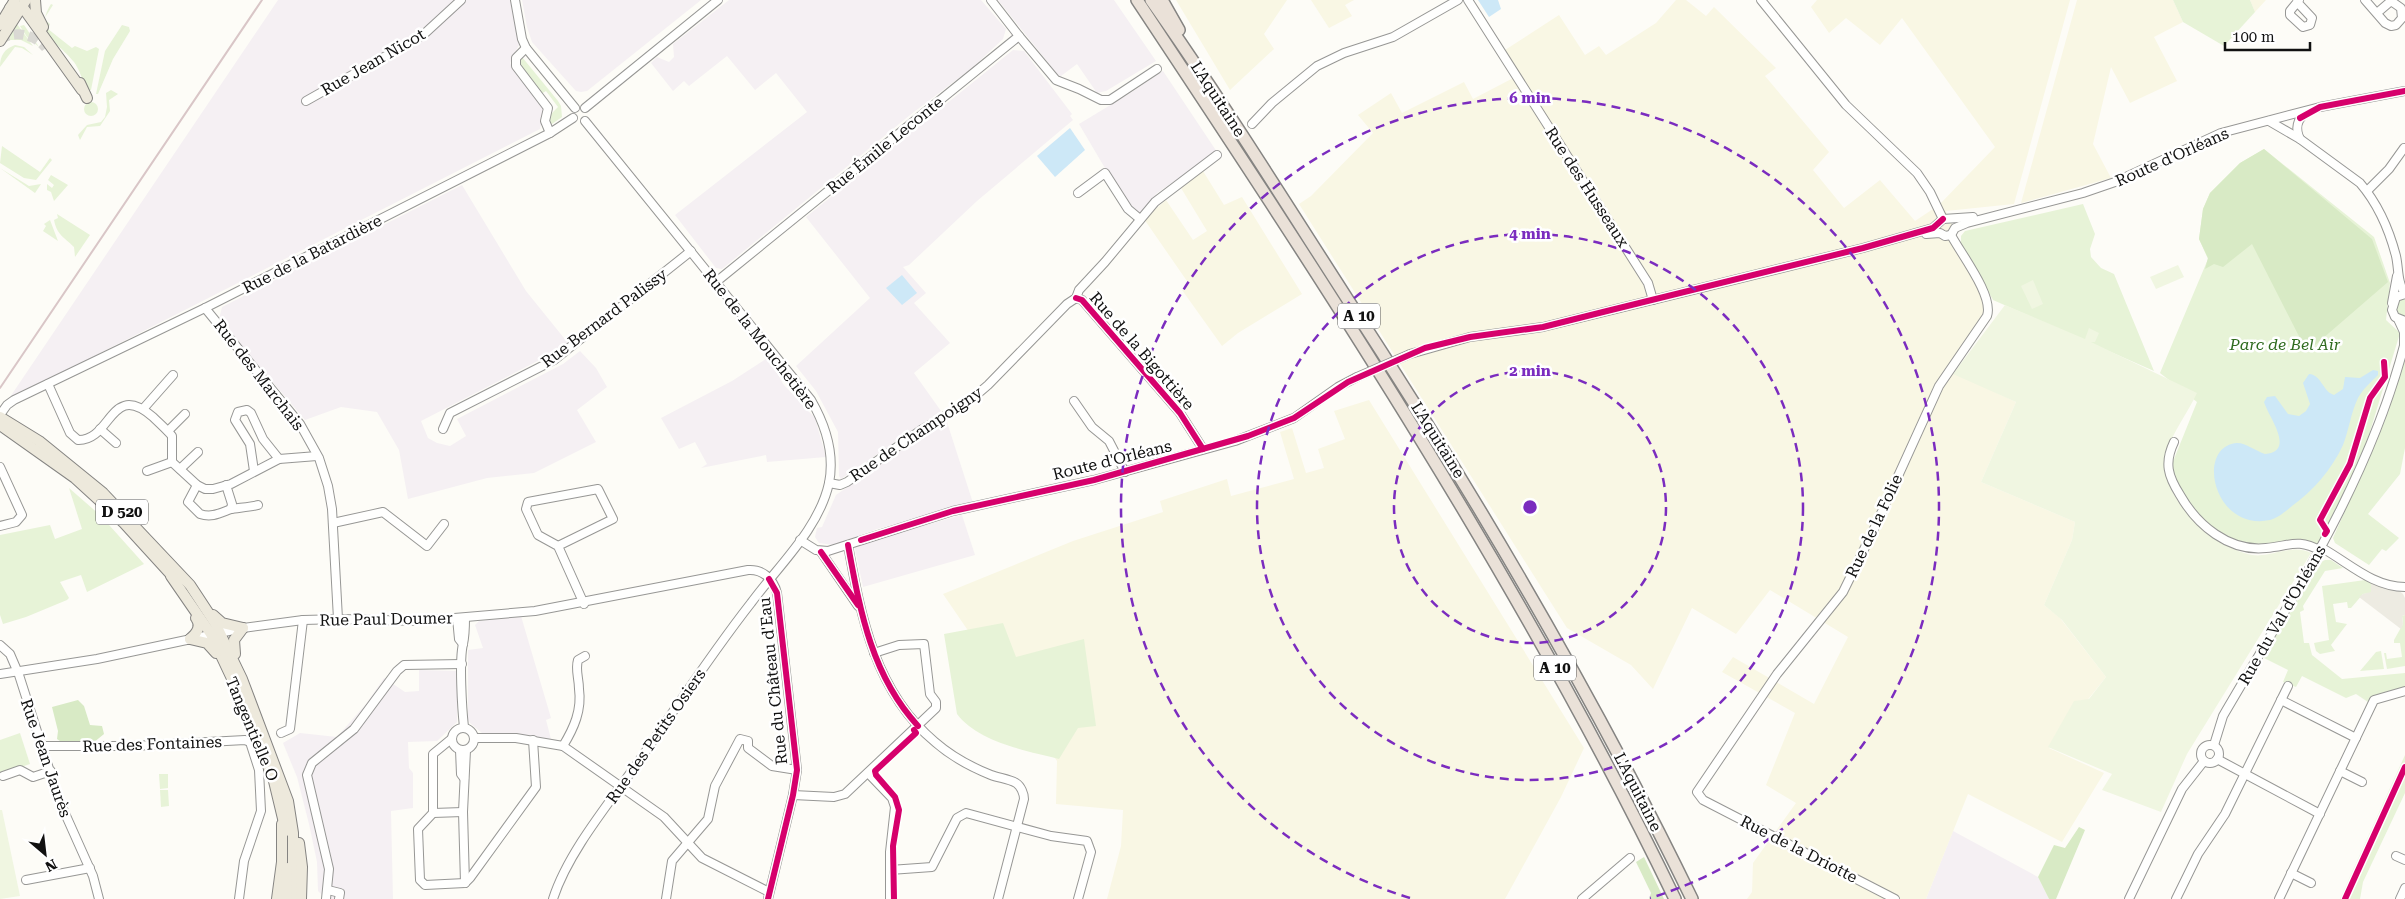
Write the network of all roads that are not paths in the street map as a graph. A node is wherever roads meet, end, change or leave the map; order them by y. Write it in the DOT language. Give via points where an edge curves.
graph roads {
  1 [pos="35,0"];
  2 [pos="461,0"];
  3 [pos="515,0"];
  4 [pos="718,0"];
  5 [pos="990,0"];
  6 [pos="1137,0"];
  7 [pos="1151,0"];
  8 [pos="1162,0"];
  9 [pos="1458,0"];
  10 [pos="1468,0"];
  11 [pos="1761,0"];
  12 [pos="2365,0"];
  13 [pos="18,3"];
  14 [pos="2378,12"];
  15 [pos="0,25"];
  16 [pos="1019,36"];
  17 [pos="0,42"];
  18 [pos="46,48"];
  19 [pos="526,48"];
  20 [pos="1197,66"];
  21 [pos="1157,69"];
  22 [pos="2405,91"];
  23 [pos="85,96"];
  24 [pos="306,101"];
  25 [pos="2320,107"];
  26 [pos="575,108"];
  27 [pos="585,108"];
  28 [pos="573,118"];
  29 [pos="585,121"];
  30 [pos="2269,121"];
  31 [pos="1252,124"];
  32 [pos="2297,126"];
  33 [pos="2288,132"];
  34 [pos="550,133"];
  35 [pos="2300,139"];
  36 [pos="2404,148"];
  37 [pos="1217,155"];
  38 [pos="2367,191"];
  39 [pos="1078,193"];
  40 [pos="1998,214"];
  41 [pos="1140,219"];
  42 [pos="1952,220"];
  43 [pos="1940,226"];
  44 [pos="1953,232"];
  45 [pos="691,251"];
  46 [pos="2397,276"];
  47 [pos="716,282"];
  48 [pos="2405,294"];
  49 [pos="1076,298"];
  50 [pos="1653,300"];
  51 [pos="2392,305"];
  52 [pos="205,308"];
  53 [pos="2401,320"];
  54 [pos="2405,344"];
  55 [pos="173,375"];
  56 [pos="48,384"];
  57 [pos="1074,401"];
  58 [pos="143,409"];
  59 [pos="186,414"];
  60 [pos="0,416"];
  61 [pos="0,425"];
  62 [pos="100,429"];
  63 [pos="443,429"];
  64 [pos="168,431"];
  65 [pos="2174,442"];
  66 [pos="116,443"];
  67 [pos="1203,449"];
  68 [pos="198,452"];
  69 [pos="318,456"];
  70 [pos="279,459"];
  71 [pos="172,462"];
  72 [pos="0,467"];
  73 [pos="180,470"];
  74 [pos="254,470"];
  75 [pos="147,471"];
  76 [pos="1125,472"];
  77 [pos="829,483"];
  78 [pos="197,485"];
  79 [pos="226,485"];
  80 [pos="258,505"];
  81 [pos="231,509"];
  82 [pos="333,523"];
  83 [pos="444,524"];
  84 [pos="0,526"];
  85 [pos="800,540"];
  86 [pos="848,545"];
  87 [pos="558,546"];
  88 [pos="2321,549"];
  89 [pos="821,552"];
  90 [pos="171,576"];
  91 [pos="769,579"];
  92 [pos="2405,587"];
  93 [pos="199,596"];
  94 [pos="584,604"];
  95 [pos="859,607"];
  96 [pos="461,618"];
  97 [pos="338,619"];
  98 [pos="303,620"];
  99 [pos="243,628"];
  100 [pos="216,633"];
  101 [pos="190,639"];
  102 [pos="0,645"];
  103 [pos="874,653"];
  104 [pos="585,656"];
  105 [pos="224,664"];
  106 [pos="462,664"];
  107 [pos="17,671"];
  108 [pos="0,674"];
  109 [pos="2288,686"];
  110 [pos="2405,690"];
  111 [pos="2280,700"];
  112 [pos="251,702"];
  113 [pos="918,726"];
  114 [pos="464,727"];
  115 [pos="281,733"];
  116 [pos="476,738"];
  117 [pos="2356,738"];
  118 [pos="450,740"];
  119 [pos="533,740"];
  120 [pos="2214,745"];
  121 [pos="42,746"];
  122 [pos="564,746"];
  123 [pos="463,750"];
  124 [pos="2217,759"];
  125 [pos="2204,761"];
  126 [pos="796,770"];
  127 [pos="50,771"];
  128 [pos="2340,771"];
  129 [pos="868,773"];
  130 [pos="2245,773"];
  131 [pos="3,776"];
  132 [pos="2362,782"];
  133 [pos="621,786"];
  134 [pos="793,795"];
  135 [pos="1703,800"];
  136 [pos="288,801"];
  137 [pos="463,812"];
  138 [pos="433,813"];
  139 [pos="2320,814"];
  140 [pos="1018,826"];
  141 [pos="688,844"];
  142 [pos="2396,856"];
  143 [pos="1630,858"];
  144 [pos="2405,860"];
  145 [pos="90,868"];
  146 [pos="890,870"];
  147 [pos="2291,873"];
  148 [pos="26,880"];
  149 [pos="465,883"];
  150 [pos="2312,883"];
  151 [pos="2405,888"];
  152 [pos="328,896"];
  153 [pos="768,896"];
  154 [pos="287,897"];
  155 [pos="99,899"];
  156 [pos="239,899"];
  157 [pos="301,899"];
  158 [pos="340,899"];
  159 [pos="553,899"];
  160 [pos="666,899"];
  161 [pos="890,899"];
  162 [pos="998,899"];
  163 [pos="1078,899"];
  164 [pos="1582,899"];
  165 [pos="1675,899"];
  166 [pos="1692,899"];
  167 [pos="1895,899"];
  168 [pos="2129,899"];
  169 [pos="2176,899"];
  170 [pos="2279,899"];
  171 [pos="2400,899"];
  1 -- 23 [label="main road" via="40,23"];
  2 -- 24 [label="street, Rue Jean Nicot" via="408,45"];
  3 -- 19 [label="street" via="520,34"];
  4 -- 27 [label="street"];
  5 -- 16 [label="street"];
  6 -- 165 [label="highway, L'Aquitaine / A 10" via="1363,349 1471,523 1598,748"];
  7 -- 20 [label="highway, L'Aquitaine / A 10"];
  8 -- 20 [label="highway"];
  9 -- 31 [label="street" via="1393,37 1344,53 1317,66"];
  10 -- 50 [label="street, Rue des Husseaux" via="1648,283"];
  11 -- 43 [label="street" via="1846,105 1917,173 1930,192"];
  12 -- 14 [label="street"];
  13 -- 15 [label="main road"];
  13 -- 17 [label="main road"];
  13 -- 23 [label="main road"];
  16 -- 21 [label="street" via="1056,80 1101,100 1110,100"];
  16 -- 47 [label="street, Rue Émile Leconte"];
  18 -- 23 [label="main road" via="79,96"];
  19 -- 26 [label="street"];
  19 -- 34 [label="street" via="516,58 516,66 548,108 546,123"];
  20 -- 166 [label="highway, L'Aquitaine / A 10" via="1376,341 1517,570 1624,764"];
  22 -- 25 [label="street, Route d'Orléans"];
  25 -- 30 [label="street, Route d'Orléans"];
  25 -- 32 [label="street" via="2300,118"];
  26 -- 27 [label="street"];
  26 -- 28 [label="street"];
  27 -- 29 [label="street" via="588,115"];
  28 -- 29 [label="street" via="577,122"];
  28 -- 34 [label="street, Rue de la Batardière"];
  29 -- 45 [label="street, Rue de la Mouchetière"];
  30 -- 33 [label="street"];
  30 -- 40 [label="street, Route d'Orléans" via="2212,136 2115,182 2083,193"];
  32 -- 33 [label="street"];
  32 -- 35 [label="street"];
  33 -- 35 [label="street"];
  34 -- 52 [label="street, Rue de la Batardière"];
  35 -- 38 [label="street"];
  36 -- 38 [label="street"];
  37 -- 41 [label="street, Rue de Champoigny" via="1162,195"];
  38 -- 46 [label="street" via="2387,228 2396,256"];
  39 -- 41 [label="street" via="1105,173 1128,209"];
  40 -- 42 [label="street, Route d'Orléans"];
  40 -- 44 [label="street, Route d'Orléans"];
  41 -- 49 [label="street, Rue de Champoigny" via="1079,290"];
  42 -- 43 [label="street, Route d'Orléans"];
  42 -- 44 [label="street"];
  43 -- 44 [label="street" via="1946,236"];
  43 -- 50 [label="street, Route d'Orléans"];
  44 -- 135 [label="street, Rue de la Folie" via="1987,298 1988,316 1939,386 1848,583 1777,674 1704,779 1697,792"];
  45 -- 47 [label="street, Rue de la Mouchetière"];
  45 -- 63 [label="street, Rue Bernard Palissy" via="554,360 450,413"];
  46 -- 48 [label="street"];
  46 -- 51 [label="street"];
  47 -- 77 [label="street, Rue de la Mouchetière" via="806,393 819,414 830,448"];
  48 -- 51 [label="street" via="2396,297"];
  49 -- 67 [label="street, Rue de la Bigottière" via="1082,300 1133,357 1180,413"];
  49 -- 77 [label="street, Rue de Champoigny" via="967,403 921,430 847,482"];
  50 -- 67 [label="street, Route d'Orléans, bridge" via="1543,327 1453,341 1410,354 1357,377 1281,425"];
  51 -- 53 [label="street, Rue du Val d'Orléans" via="2393,314"];
  52 -- 56 [label="street, Rue de la Batardière"];
  52 -- 69 [label="street, Rue des Marchais" via="300,424"];
  53 -- 54 [label="street, Rue du Val d'Orléans"];
  54 -- 88 [label="street, Rue du Val d'Orléans" via="2382,420"];
  55 -- 58 [label="street"];
  56 -- 60 [label="street, Rue de la Batardière" via="5,407"];
  56 -- 62 [label="street" via="70,433 78,440 86,440"];
  57 -- 76 [label="street" via="1092,427 1110,441"];
  58 -- 62 [label="street" via="131,404 122,406"];
  58 -- 64 [label="street"];
  59 -- 64 [label="street"];
  60 -- 93 [label="main road, D 520" via="39,441 103,493"];
  61 -- 90 [label="main road, D 520" via="75,478 123,522"];
  62 -- 66 [label="street"];
  64 -- 71 [label="street" via="174,443"];
  65 -- 88 [label="street" via="2168,460 2169,474 2188,508 2212,532 2249,548 2299,542"];
  67 -- 76 [label="street, Route d'Orléans"];
  68 -- 73 [label="street"];
  69 -- 70 [label="street"];
  69 -- 82 [label="street, Rue des Marchais" via="328,486"];
  70 -- 74 [label="street"];
  70 -- 74 [label="street" via="263,439 251,413 247,410 238,412 235,420 250,444"];
  71 -- 73 [label="street"];
  71 -- 75 [label="street"];
  72 -- 84 [label="street" via="22,515 16,522"];
  73 -- 78 [label="street"];
  74 -- 79 [label="street"];
  76 -- 86 [label="street, Route d'Orléans" via="953,511"];
  77 -- 85 [label="street, Rue de la Mouchetière" via="819,512"];
  78 -- 79 [label="street" via="205,489"];
  78 -- 81 [label="street" via="188,498 194,510 210,516"];
  79 -- 81 [label="street"];
  80 -- 81 [label="street"];
  82 -- 83 [label="street" via="383,512 426,546"];
  82 -- 97 [label="street, Rue des Marchais"];
  85 -- 89 [label="street"];
  85 -- 91 [label="street, Rue de la Mouchetière"];
  86 -- 89 [label="street, Route d'Orléans"];
  86 -- 95 [label="street"];
  87 -- 87 [label="street" via="613,519 598,489 528,502 526,509 538,535"];
  87 -- 94 [label="street"];
  88 -- 92 [label="street" via="2375,581"];
  88 -- 120 [label="street, Rue du Val d'Orléans" via="2223,716"];
  89 -- 95 [label="street"];
  90 -- 100 [label="main road, Tangentielle O / D 520"];
  90 -- 101 [label="main road" via="199,622 198,630"];
  91 -- 94 [label="street, Rue Paul Doumer" via="759,570 748,570"];
  91 -- 126 [label="street, Rue du Château d'Eau" via="777,593"];
  91 -- 133 [label="street, Rue des Petits Osiers"];
  93 -- 99 [label="main road, D 520" via="218,620"];
  93 -- 100 [label="main road, D 520"];
  94 -- 96 [label="street, Rue Paul Doumer"];
  95 -- 103 [label="street"];
  96 -- 97 [label="street, Rue Paul Doumer" via="392,622"];
  96 -- 106 [label="street" via="466,639"];
  97 -- 98 [label="street, Rue Paul Doumer"];
  98 -- 99 [label="street, Rue Paul Doumer"];
  98 -- 115 [label="street" via="290,729"];
  99 -- 100 [label="street, Rue Paul Doumer"];
  99 -- 112 [label="main road, D 520" via="232,645"];
  100 -- 101 [label="street, Rue Paul Doumer"];
  100 -- 105 [label="main road, Tangentielle O / D 520"];
  100 -- 112 [label="main road, Tangentielle O / D 520"];
  101 -- 105 [label="main road" via="212,647"];
  101 -- 107 [label="street, Rue Paul Doumer" via="97,659"];
  102 -- 107 [label="street, Rue Jean Jaurès" via="10,654"];
  103 -- 113 [label="street" via="890,689"];
  103 -- 113 [label="street" via="898,644 924,644 930,694 936,706"];
  104 -- 122 [label="street" via="578,660 576,668 580,690 578,717"];
  105 -- 154 [label="main road, Tangentielle O / D 520" via="267,759 282,811 282,862"];
  106 -- 114 [label="street"];
  106 -- 152 [label="street" via="404,665 354,729 312,763 307,775 329,868"];
  107 -- 108 [label="street, Rue Paul Doumer"];
  107 -- 121 [label="street, Rue Jean Jaurès"];
  109 -- 111 [label="street"];
  110 -- 117 [label="street" via="2374,700"];
  111 -- 117 [label="street"];
  111 -- 130 [label="street"];
  112 -- 136 [label="main road, Tangentielle O / D 520"];
  113 -- 129 [label="street"];
  113 -- 140 [label="street" via="936,744 964,762 1018,785 1024,799"];
  114 -- 116 [label="street"];
  114 -- 118 [label="street" via="458,729"];
  116 -- 119 [label="street"];
  116 -- 123 [label="street"];
  117 -- 128 [label="street"];
  118 -- 123 [label="street"];
  118 -- 138 [label="street" via="433,754"];
  119 -- 122 [label="street"];
  119 -- 149 [label="street" via="536,788"];
  120 -- 124 [label="street, Rue du Val d'Orléans" via="2219,753"];
  120 -- 125 [label="street, Rue du Val d'Orléans" via="2201,750"];
  121 -- 127 [label="street, Rue Jean Jaurès"];
  121 -- 156 [label="street, Rue des Fontaines" via="250,742 259,770 261,811 244,861"];
  122 -- 133 [label="street"];
  123 -- 137 [label="street" via="466,773"];
  124 -- 125 [label="street" via="2211,763"];
  124 -- 130 [label="street"];
  125 -- 168 [label="street, Rue du Val d'Orléans" via="2182,789"];
  126 -- 134 [label="street, Rue du Château d'Eau"];
  126 -- 141 [label="street" via="772,766 748,748 736,750 715,786 708,819"];
  127 -- 131 [label="street" via="33,777 20,770"];
  127 -- 145 [label="street, Rue Jean Jaurès" via="59,800"];
  128 -- 132 [label="street"];
  128 -- 139 [label="street"];
  129 -- 134 [label="street" via="839,796"];
  129 -- 146 [label="street" via="892,798 895,807"];
  130 -- 139 [label="street"];
  130 -- 169 [label="street"];
  133 -- 141 [label="street" via="664,817"];
  133 -- 159 [label="street, Rue des Petits Osiers" via="568,864"];
  134 -- 153 [label="street, Rue du Château d'Eau"];
  135 -- 167 [label="street, Rue de la Driotte"];
  136 -- 154 [label="main road, Tangentielle O / D 520" via="293,833"];
  136 -- 157 [label="main road" via="299,840"];
  137 -- 138 [label="street"];
  137 -- 149 [label="street"];
  138 -- 149 [label="street" via="418,829 420,880 425,885"];
  139 -- 147 [label="street"];
  140 -- 146 [label="street" via="963,814 957,818 932,867"];
  140 -- 162 [label="street"];
  140 -- 163 [label="street" via="1051,836 1087,840 1091,852"];
  141 -- 153 [label="street" via="702,858"];
  141 -- 160 [label="street" via="672,861"];
  142 -- 144 [label="street"];
  143 -- 164 [label="street"];
  145 -- 148 [label="street"];
  145 -- 155 [label="street, Rue Jean Jaurès"];
  146 -- 161 [label="street"];
  147 -- 150 [label="street"];
  147 -- 170 [label="street"];
  151 -- 171 [label="street"];
  152 -- 158 [label="street" via="340,893"];
}
